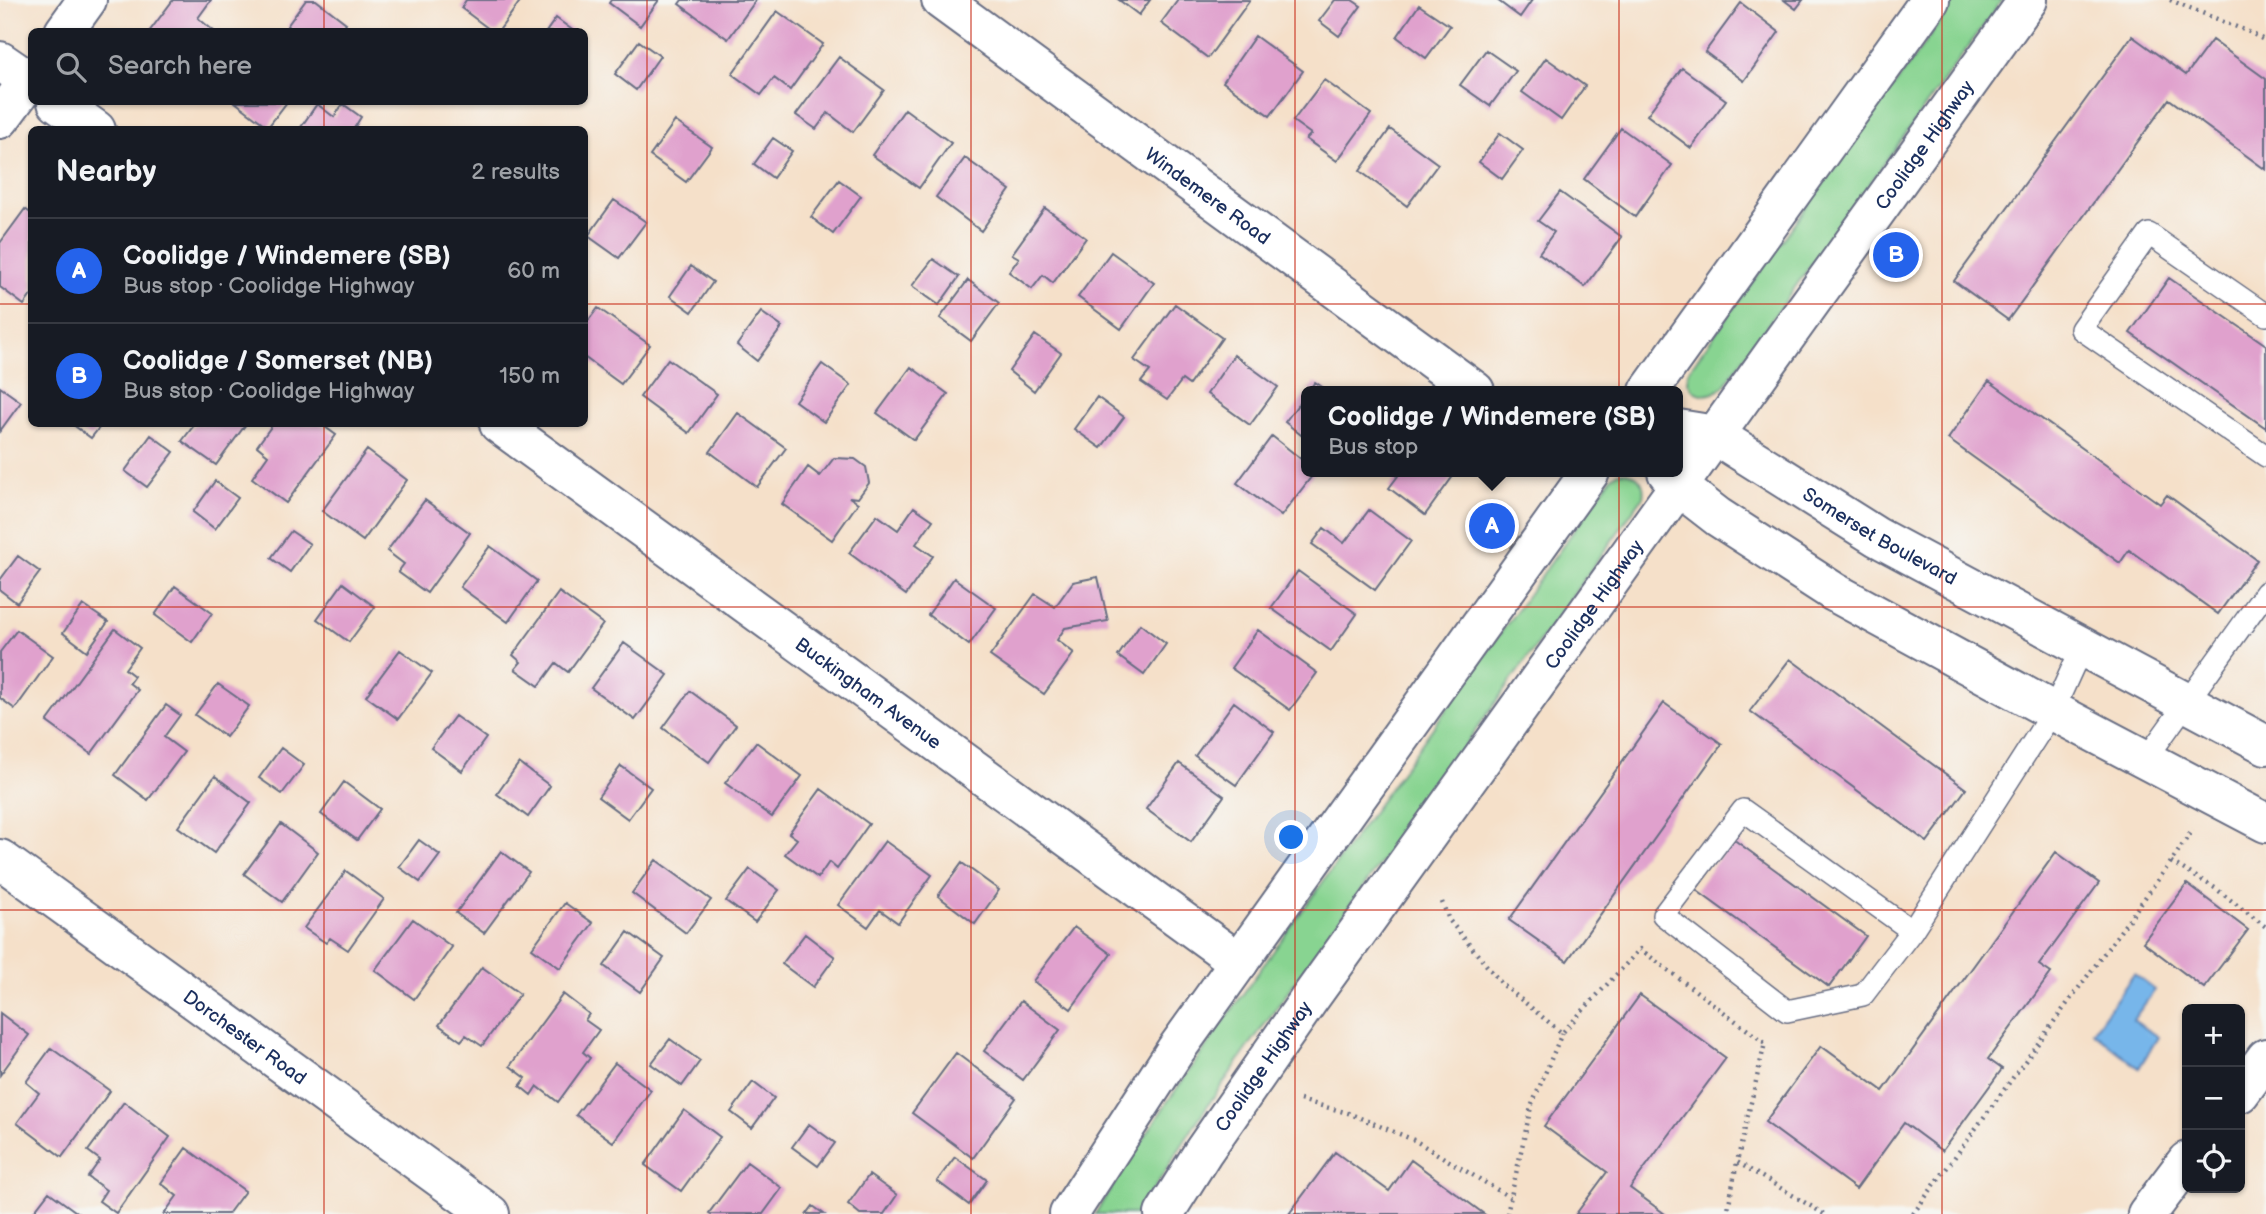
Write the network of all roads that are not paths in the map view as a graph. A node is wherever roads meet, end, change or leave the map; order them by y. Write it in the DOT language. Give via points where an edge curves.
graph roads {
  1 [pos="87,0"];
  2 [pos="941,0"];
  3 [pos="1930,0"];
  4 [pos="2028,0"];
  5 [pos="67,28"];
  6 [pos="28,83"];
  7 [pos="63,105"];
  8 [pos="0,120"];
  9 [pos="91,126"];
  10 [pos="2266,314"];
  11 [pos="1468,386"];
  12 [pos="1653,386"];
  13 [pos="503,427"];
  14 [pos="1683,430"];
  15 [pos="1715,435"];
  16 [pos="2266,456"];
  17 [pos="1683,468"];
  18 [pos="1585,477"];
  19 [pos="1672,479"];
  20 [pos="2266,592"];
  21 [pos="2082,647"];
  22 [pos="2185,703"];
  23 [pos="2053,711"];
  24 [pos="2266,745"];
  25 [pos="2146,759"];
  26 [pos="2266,822"];
  27 [pos="0,859"];
  28 [pos="1912,931"];
  29 [pos="1239,962"];
  30 [pos="2266,1058"];
  31 [pos="2245,1086"];
  32 [pos="2182,1168"];
  33 [pos="491,1214"];
  34 [pos="1069,1214"];
  35 [pos="1164,1214"];
  36 [pos="2147,1214"];
  1 -- 5 [label="street"];
  2 -- 11 [label="street, Windemere Road"];
  3 -- 12 [label="street"];
  4 -- 15 [label="street, Coolidge Highway"];
  6 -- 8 [label="street"];
  7 -- 9 [label="street"];
  10 -- 16 [label="lane" via="2149,233 2081,329"];
  13 -- 29 [label="street, Buckingham Avenue"];
  14 -- 15 [label="street, Somerset Boulevard"];
  15 -- 17 [label="street, Coolidge Highway"];
  15 -- 21 [label="street, Somerset Boulevard" via="1877,537"];
  18 -- 29 [label="street"];
  19 -- 23 [label="street" via="1718,517 1834,592"];
  19 -- 35 [label="street, Coolidge Highway"];
  20 -- 22 [label="lane"];
  21 -- 22 [label="street, Somerset Boulevard"];
  21 -- 23 [label="lane"];
  22 -- 24 [label="street, Somerset Boulevard"];
  22 -- 25 [label="lane"];
  23 -- 25 [label="street"];
  23 -- 28 [label="lane"];
  25 -- 26 [label="street"];
  27 -- 33 [label="street, Dorchester Road"];
  28 -- 28 [label="lane" via="1863,995 1787,1011 1662,915 1742,810"];
  29 -- 34 [label="street"];
  30 -- 31 [label="street"];
  32 -- 36 [label="street"];
}
